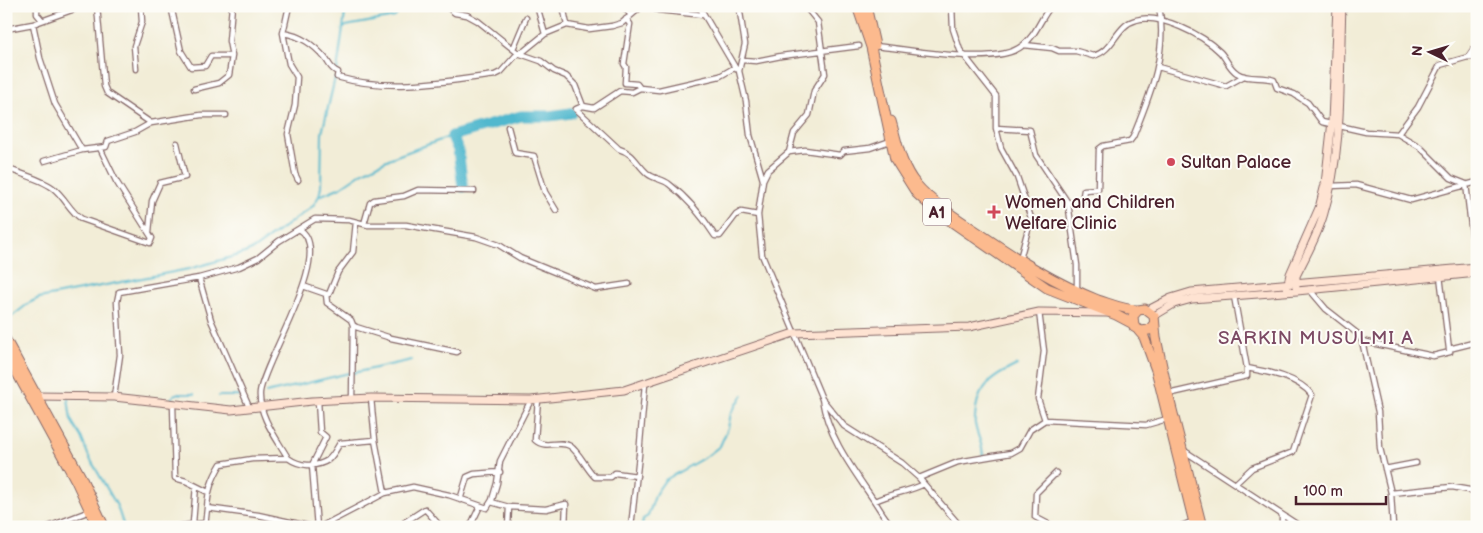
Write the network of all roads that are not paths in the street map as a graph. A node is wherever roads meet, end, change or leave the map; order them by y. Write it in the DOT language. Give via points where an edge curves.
graph roads {
  1 [pos="37,6"];
  2 [pos="83,6"];
  3 [pos="97,6"];
  4 [pos="141,6"];
  5 [pos="171,6"];
  6 [pos="232,6"];
  7 [pos="289,6"];
  8 [pos="446,6"];
  9 [pos="537,6"];
  10 [pos="563,6"];
  11 [pos="623,6"];
  12 [pos="642,6"];
  13 [pos="646,6"];
  14 [pos="699,6"];
  15 [pos="740,6"];
  16 [pos="805,6"];
  17 [pos="857,6"];
  18 [pos="866,6"];
  19 [pos="952,6"];
  20 [pos="1051,6"];
  21 [pos="1159,6"];
  22 [pos="1337,6"];
  23 [pos="1342,6"];
  24 [pos="630,14"];
  25 [pos="703,15"];
  26 [pos="526,18"];
  27 [pos="626,19"];
  28 [pos="42,20"];
  29 [pos="1162,22"];
  30 [pos="33,24"];
  31 [pos="567,25"];
  32 [pos="6,28"];
  33 [pos="283,33"];
  34 [pos="545,34"];
  35 [pos="1477,44"];
  36 [pos="1024,45"];
  37 [pos="859,46"];
  38 [pos="875,46"];
  39 [pos="513,49"];
  40 [pos="824,50"];
  41 [pos="518,53"];
  42 [pos="964,55"];
  43 [pos="232,56"];
  44 [pos="1468,57"];
  45 [pos="1477,58"];
  46 [pos="743,60"];
  47 [pos="1158,66"];
  48 [pos="136,69"];
  49 [pos="736,69"];
  50 [pos="1244,76"];
  51 [pos="640,88"];
  52 [pos="194,89"];
  53 [pos="583,106"];
  54 [pos="226,115"];
  55 [pos="151,123"];
  56 [pos="1335,125"];
  57 [pos="508,127"];
  58 [pos="996,128"];
  59 [pos="1398,134"];
  60 [pos="890,141"];
  61 [pos="178,143"];
  62 [pos="100,148"];
  63 [pos="82,150"];
  64 [pos="789,152"];
  65 [pos="44,160"];
  66 [pos="6,168"];
  67 [pos="298,180"];
  68 [pos="762,180"];
  69 [pos="1477,182"];
  70 [pos="1466,184"];
  71 [pos="1330,186"];
  72 [pos="474,191"];
  73 [pos="1068,203"];
  74 [pos="556,210"];
  75 [pos="758,215"];
  76 [pos="356,222"];
  77 [pos="364,224"];
  78 [pos="299,228"];
  79 [pos="149,233"];
  80 [pos="1020,260"];
  81 [pos="1476,269"];
  82 [pos="1440,276"];
  83 [pos="199,278"];
  84 [pos="629,284"];
  85 [pos="303,286"];
  86 [pos="1296,287"];
  87 [pos="1287,288"];
  88 [pos="1309,290"];
  89 [pos="1077,292"];
  90 [pos="326,294"];
  91 [pos="1234,296"];
  92 [pos="1039,312"];
  93 [pos="1110,313"];
  94 [pos="1148,315"];
  95 [pos="352,325"];
  96 [pos="1135,327"];
  97 [pos="794,333"];
  98 [pos="6,339"];
  99 [pos="1362,341"];
  100 [pos="1477,342"];
  101 [pos="1449,349"];
  102 [pos="457,352"];
  103 [pos="6,354"];
  104 [pos="1247,368"];
  105 [pos="644,384"];
  106 [pos="28,386"];
  107 [pos="1168,394"];
  108 [pos="37,396"];
  109 [pos="114,397"];
  110 [pos="371,398"];
  111 [pos="534,399"];
  112 [pos="822,399"];
  113 [pos="352,400"];
  114 [pos="318,401"];
  115 [pos="173,405"];
  116 [pos="248,407"];
  117 [pos="261,407"];
  118 [pos="1167,419"];
  119 [pos="1046,420"];
  120 [pos="375,440"];
  121 [pos="1182,449"];
  122 [pos="288,458"];
  123 [pos="1416,463"];
  124 [pos="312,465"];
  125 [pos="1385,469"];
  126 [pos="500,472"];
  127 [pos="1056,472"];
  128 [pos="637,476"];
  129 [pos="919,478"];
  130 [pos="924,484"];
  131 [pos="1235,484"];
  132 [pos="196,486"];
  133 [pos="208,492"];
  134 [pos="385,493"];
  135 [pos="1391,493"];
  136 [pos="1477,494"];
  137 [pos="460,500"];
  138 [pos="875,501"];
  139 [pos="491,502"];
  140 [pos="480,506"];
  141 [pos="509,507"];
  142 [pos="207,508"];
  143 [pos="93,510"];
  144 [pos="1282,516"];
  145 [pos="193,523"];
  146 [pos="1194,524"];
  147 [pos="205,525"];
  148 [pos="48,527"];
  149 [pos="97,527"];
  150 [pos="105,527"];
  151 [pos="173,527"];
  152 [pos="313,527"];
  153 [pos="319,527"];
  154 [pos="401,527"];
  155 [pos="441,527"];
  156 [pos="470,527"];
  157 [pos="508,527"];
  158 [pos="565,527"];
  159 [pos="631,527"];
  160 [pos="893,527"];
  161 [pos="960,527"];
  162 [pos="1054,527"];
  163 [pos="1179,527"];
  164 [pos="1202,527"];
  165 [pos="1282,527"];
  166 [pos="1301,527"];
  167 [pos="1393,527"];
  1 -- 28 [label="street" via="37,14"];
  2 -- 28 [label="street"];
  3 -- 55 [label="street" via="104,86 108,93"];
  4 -- 48 [label="street" via="142,22 134,46"];
  5 -- 43 [label="street" via="178,42 191,67 205,66 211,56"];
  6 -- 43 [label="street" via="229,41"];
  7 -- 33 [label="street"];
  8 -- 39 [label="street" via="455,13 478,21"];
  9 -- 34 [label="street"];
  10 -- 31 [label="street"];
  11 -- 24 [label="street"];
  12 -- 24 [label="street"];
  13 -- 25 [label="street"];
  14 -- 25 [label="street"];
  15 -- 46 [label="street" via="745,44"];
  16 -- 40 [label="street" via="818,22"];
  17 -- 60 [label="highway, A1" via="871,47"];
  18 -- 38 [label="highway, A1"];
  19 -- 42 [label="street" via="953,29"];
  20 -- 36 [label="street"];
  21 -- 29 [label="street"];
  22 -- 56 [label="street"];
  23 -- 56 [label="street"];
  24 -- 27 [label="street"];
  25 -- 49 [label="street"];
  26 -- 39 [label="street"];
  27 -- 31 [label="street" via="612,26 589,30"];
  27 -- 51 [label="street" via="630,24 624,64 625,83 637,84"];
  28 -- 30 [label="street"];
  29 -- 36 [label="street" via="1138,19 1127,22 1110,46 1096,56"];
  29 -- 47 [label="street"];
  29 -- 50 [label="street" via="1190,31 1217,49 1235,72"];
  30 -- 32 [label="street"];
  30 -- 63 [label="street" via="40,58 56,104"];
  31 -- 34 [label="street"];
  33 -- 41 [label="street" via="304,38 325,58 332,70 338,72 337,78 353,82 428,85 495,74 501,72"];
  33 -- 67 [label="street" via="289,64 297,77 288,134"];
  34 -- 41 [label="street"];
  35 -- 44 [label="street"];
  36 -- 42 [label="street" via="1006,54"];
  37 -- 40 [label="street"];
  38 -- 42 [label="street"];
  38 -- 80 [label="highway, A1" via="891,120 910,174 938,204"];
  39 -- 41 [label="street"];
  40 -- 46 [label="street" via="756,61"];
  40 -- 64 [label="street" via="825,74 814,91 809,115 794,133"];
  41 -- 53 [label="street" via="542,61 566,76 575,86"];
  42 -- 58 [label="street" via="996,96"];
  43 -- 52 [label="street" via="229,75 219,83"];
  44 -- 45 [label="street"];
  44 -- 59 [label="street" via="1440,65 1418,107"];
  46 -- 49 [label="street"];
  47 -- 50 [label="street" via="1226,86"];
  47 -- 73 [label="street" via="1132,139 1099,149 1098,189 1084,190 1082,201"];
  49 -- 51 [label="street" via="720,76 659,90"];
  49 -- 68 [label="street"];
  50 -- 56 [label="street" via="1274,80 1277,88 1308,103 1320,120"];
  51 -- 53 [label="street" via="632,92 620,91 594,108"];
  53 -- 75 [label="street" via="576,109 619,149 628,151 646,172 667,182 704,218 715,236 720,236 741,212"];
  54 -- 55 [label="street" via="201,114"];
  55 -- 62 [label="street" via="108,141 106,147"];
  56 -- 59 [label="street" via="1384,135"];
  56 -- 71 [label="street"];
  56 -- 87 [label="street" via="1319,208"];
  57 -- 74 [label="street" via="515,152 534,156 544,192"];
  58 -- 73 [label="street" via="1030,130 1036,155"];
  58 -- 80 [label="street" via="1002,152 1017,177 1031,218"];
  59 -- 70 [label="street" via="1420,147 1451,178"];
  60 -- 64 [label="street" via="870,148 844,151 840,155 806,150"];
  60 -- 93 [label="highway, A1" via="895,159 910,185 936,211 1047,288"];
  61 -- 79 [label="street" via="184,177 160,183 152,201"];
  62 -- 63 [label="street"];
  62 -- 79 [label="street" via="116,182"];
  63 -- 65 [label="street"];
  64 -- 68 [label="street" via="768,170"];
  66 -- 79 [label="street" via="54,188 74,214 82,219 148,243 152,241"];
  68 -- 75 [label="street"];
  69 -- 70 [label="street"];
  70 -- 71 [label="street" via="1411,200 1356,185"];
  70 -- 81 [label="street"];
  71 -- 86 [label="street" via="1324,214 1296,276"];
  72 -- 77 [label="street" via="418,190 404,196 374,200 370,203"];
  73 -- 89 [label="street" via="1077,265"];
  75 -- 97 [label="street" via="758,237 765,267"];
  76 -- 77 [label="street"];
  76 -- 78 [label="street" via="315,219"];
  76 -- 90 [label="street" via="352,252 338,272 329,294"];
  77 -- 84 [label="street" via="406,225 476,237 596,289"];
  78 -- 83 [label="street" via="258,258"];
  78 -- 85 [label="street" via="309,244 309,269"];
  80 -- 89 [label="highway, A1"];
  81 -- 82 [label="street"];
  81 -- 86 [label="street"];
  82 -- 88 [label="street"];
  82 -- 101 [label="street"];
  83 -- 109 [label="street" via="119,292 120,355"];
  83 -- 116 [label="street" via="211,320"];
  85 -- 90 [label="street"];
  85 -- 117 [label="street" via="265,372 260,392"];
  86 -- 87 [label="street"];
  86 -- 88 [label="street"];
  87 -- 91 [label="street"];
  87 -- 94 [label="street" via="1186,293 1171,298"];
  88 -- 99 [label="street"];
  89 -- 94 [label="highway, A1"];
  90 -- 95 [label="street" via="328,303 351,320"];
  91 -- 94 [label="street" via="1182,300"];
  91 -- 104 [label="street"];
  92 -- 93 [label="street"];
  92 -- 97 [label="street" via="969,327"];
  92 -- 119 [label="street" via="1044,351 1038,399"];
  93 -- 96 [label="highway, A1"];
  94 -- 96 [label="highway" via="1133,316"];
  94 -- 96 [label="highway" via="1145,332"];
  94 -- 107 [label="highway"];
  95 -- 102 [label="street" via="391,338"];
  95 -- 113 [label="street"];
  96 -- 118 [label="highway" via="1144,337 1156,370"];
  97 -- 105 [label="street"];
  97 -- 112 [label="street"];
  98 -- 106 [label="main road"];
  99 -- 101 [label="street" via="1433,356 1450,352"];
  99 -- 125 [label="street" via="1378,412"];
  100 -- 101 [label="street"];
  103 -- 106 [label="main road"];
  104 -- 107 [label="street" via="1248,373 1243,377"];
  104 -- 131 [label="street" via="1293,381 1307,388 1312,395 1293,452 1252,468"];
  105 -- 111 [label="street" via="612,392"];
  105 -- 128 [label="street"];
  106 -- 108 [label="main road"];
  106 -- 143 [label="main road"];
  107 -- 121 [label="highway"];
  108 -- 109 [label="street"];
  108 -- 143 [label="main road"];
  109 -- 115 [label="street"];
  110 -- 111 [label="street"];
  110 -- 113 [label="street"];
  110 -- 120 [label="street"];
  111 -- 126 [label="street" via="500,461"];
  111 -- 128 [label="street" via="537,442 548,446 560,443 570,446 595,476 610,477 615,473"];
  112 -- 129 [label="street" via="844,426 902,463"];
  112 -- 138 [label="street" via="852,471"];
  113 -- 114 [label="street"];
  114 -- 117 [label="street"];
  114 -- 124 [label="street" via="320,432 326,437"];
  115 -- 116 [label="street" via="231,410"];
  115 -- 132 [label="street" via="175,478"];
  116 -- 117 [label="street"];
  117 -- 122 [label="street"];
  118 -- 119 [label="street" via="1146,425"];
  118 -- 146 [label="highway"];
  119 -- 129 [label="street" via="1030,430 1020,448 1011,453 958,462"];
  120 -- 124 [label="street" via="340,443 328,460"];
  120 -- 134 [label="street"];
  121 -- 131 [label="street"];
  121 -- 164 [label="highway"];
  122 -- 124 [label="street" via="296,464"];
  122 -- 133 [label="street" via="221,464"];
  123 -- 125 [label="street"];
  124 -- 153 [label="street"];
  125 -- 135 [label="street"];
  126 -- 137 [label="street" via="467,477"];
  126 -- 139 [label="street"];
  127 -- 162 [label="street" via="1036,493 1035,517"];
  128 -- 159 [label="street"];
  129 -- 130 [label="street"];
  130 -- 138 [label="street"];
  130 -- 161 [label="street"];
  131 -- 144 [label="street"];
  132 -- 133 [label="street"];
  132 -- 145 [label="street"];
  133 -- 142 [label="street"];
  134 -- 137 [label="street" via="413,487"];
  134 -- 153 [label="street"];
  135 -- 136 [label="street" via="1452,488"];
  135 -- 167 [label="street"];
  137 -- 140 [label="street"];
  138 -- 160 [label="street"];
  139 -- 140 [label="street" via="487,508"];
  139 -- 141 [label="street"];
  140 -- 156 [label="street"];
  141 -- 157 [label="street"];
  141 -- 158 [label="street" via="546,509 566,504"];
  142 -- 147 [label="street"];
  142 -- 152 [label="street" via="258,514"];
  143 -- 148 [label="street"];
  143 -- 149 [label="main road"];
  143 -- 150 [label="main road"];
  144 -- 165 [label="street"];
  144 -- 166 [label="street"];
  145 -- 147 [label="street"];
  145 -- 151 [label="street"];
  146 -- 163 [label="street"];
  154 -- 155 [label="street" via="425,509"];
}
